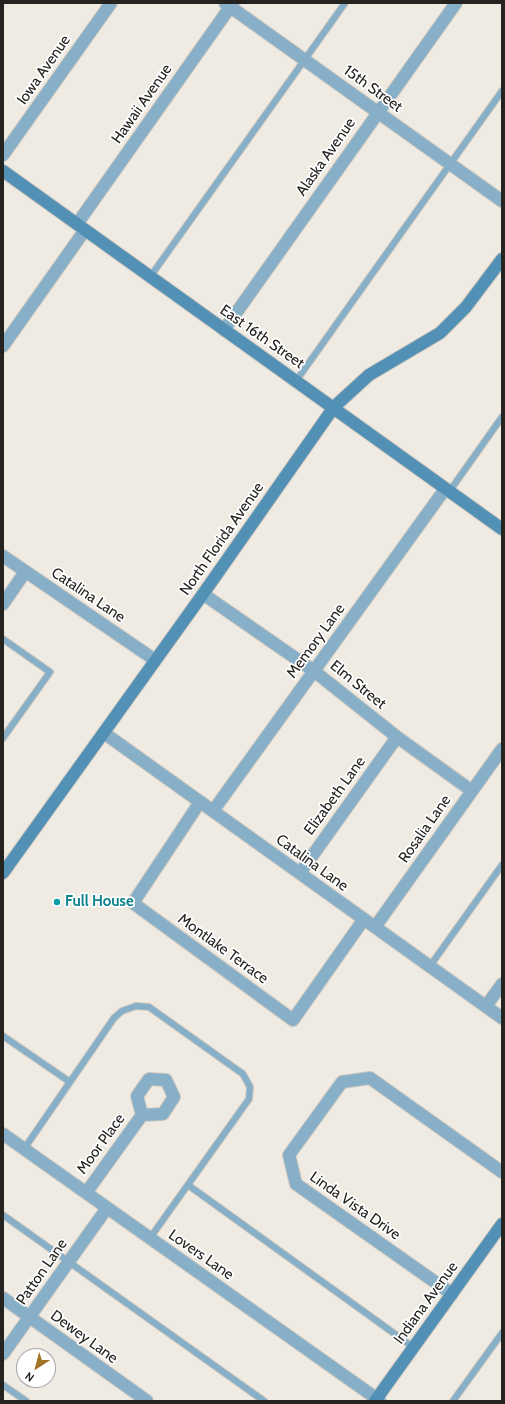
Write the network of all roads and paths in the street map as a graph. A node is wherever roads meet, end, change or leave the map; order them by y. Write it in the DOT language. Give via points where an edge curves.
graph roads {
  1 [pos="111,3"];
  2 [pos="345,3"];
  3 [pos="456,3"];
  4 [pos="230,4"];
  5 [pos="305,60"];
  6 [pos="502,91"];
  7 [pos="377,112"];
  8 [pos="3,155"];
  9 [pos="450,164"];
  10 [pos="3,171"];
  11 [pos="502,201"];
  12 [pos="81,227"];
  13 [pos="502,259"];
  14 [pos="150,277"];
  15 [pos="224,330"];
  16 [pos="3,346"];
  17 [pos="296,380"];
  18 [pos="334,407"];
  19 [pos="502,417"];
  20 [pos="447,490"];
  21 [pos="502,529"];
  22 [pos="3,556"];
  23 [pos="25,572"];
  24 [pos="204,594"];
  25 [pos="3,604"];
  26 [pos="3,639"];
  27 [pos="155,660"];
  28 [pos="314,670"];
  29 [pos="104,733"];
  30 [pos="397,737"];
  31 [pos="3,738"];
  32 [pos="502,749"];
  33 [pos="497,765"];
  34 [pos="472,790"];
  35 [pos="200,802"];
  36 [pos="213,811"];
  37 [pos="502,865"];
  38 [pos="3,873"];
  39 [pos="300,873"];
  40 [pos="364,919"];
  41 [pos="375,927"];
  42 [pos="430,966"];
  43 [pos="502,984"];
  44 [pos="486,1006"];
  45 [pos="502,1018"];
  46 [pos="3,1036"];
  47 [pos="70,1082"];
  48 [pos="142,1115"];
  49 [pos="3,1134"];
  50 [pos="24,1149"];
  51 [pos="502,1172"];
  52 [pos="188,1185"];
  53 [pos="86,1193"];
  54 [pos="107,1208"];
  55 [pos="3,1215"];
  56 [pos="502,1224"];
  57 [pos="150,1238"];
  58 [pos="69,1262"];
  59 [pos="452,1294"];
  60 [pos="3,1298"];
  61 [pos="30,1317"];
  62 [pos="502,1333"];
  63 [pos="414,1348"];
  64 [pos="3,1354"];
  65 [pos="3,1385"];
  66 [pos="377,1400"];
  67 [pos="26,1401"];
  68 [pos="147,1401"];
  69 [pos="264,1401"];
  70 [pos="453,1401"];
  1 -- 8 [label="street, Iowa Avenue"];
  2 -- 5 [label="lane"];
  3 -- 7 [label="street, Alaska Avenue"];
  4 -- 5 [label="street, 15th Street"];
  4 -- 12 [label="street, Hawaii Avenue"];
  5 -- 7 [label="street, 15th Street"];
  5 -- 14 [label="lane"];
  6 -- 9 [label="lane"];
  7 -- 9 [label="street, 15th Street"];
  7 -- 15 [label="street, Alaska Avenue"];
  9 -- 11 [label="street, 15th Street"];
  9 -- 17 [label="lane"];
  10 -- 12 [label="street, East 16th Street"];
  12 -- 14 [label="street, East 16th Street"];
  12 -- 16 [label="street, Hawaii Avenue"];
  13 -- 18 [label="street, North Florida Avenue" via="466,307 440,333 369,375"];
  14 -- 15 [label="street, East 16th Street"];
  15 -- 17 [label="street, East 16th Street"];
  17 -- 18 [label="street, East 16th Street"];
  18 -- 20 [label="street, East 16th Street"];
  18 -- 24 [label="street, North Florida Avenue"];
  19 -- 20 [label="lane"];
  20 -- 21 [label="street, East 16th Street"];
  20 -- 28 [label="street, Memory Lane"];
  22 -- 23 [label="street, Catalina Lane"];
  23 -- 25 [label="street"];
  23 -- 27 [label="street, Catalina Lane"];
  24 -- 27 [label="street, North Florida Avenue"];
  24 -- 28 [label="street, Elm Street"];
  26 -- 31 [label="lane" via="50,672"];
  27 -- 29 [label="street, North Florida Avenue"];
  28 -- 30 [label="street, Elm Street"];
  28 -- 36 [label="street, Memory Lane"];
  29 -- 35 [label="street, Catalina Lane"];
  29 -- 38 [label="street, North Florida Avenue"];
  30 -- 34 [label="street, Elm Street"];
  30 -- 39 [label="street, Elizabeth Lane"];
  32 -- 33 [label="street, Rosalia Lane"];
  33 -- 34 [label="street, Rosalia Lane"];
  34 -- 41 [label="street, Rosalia Lane"];
  35 -- 36 [label="street, Catalina Lane"];
  35 -- 40 [label="street, Montlake Terrace" via="133,903 294,1020"];
  36 -- 39 [label="street, Catalina Lane"];
  37 -- 42 [label="lane"];
  39 -- 40 [label="street, Catalina Lane"];
  40 -- 41 [label="street, Catalina Lane"];
  41 -- 42 [label="street, Catalina Lane"];
  42 -- 44 [label="street, Catalina Lane"];
  43 -- 44 [label="street"];
  44 -- 45 [label="street, Catalina Lane"];
  46 -- 47 [label="lane"];
  47 -- 50 [label="lane"];
  47 -- 52 [label="lane" via="114,1018 122,1011 136,1006 149,1007 243,1074 250,1087 249,1099"];
  48 -- 53 [label="street, Moor Place"];
  49 -- 50 [label="street, Lovers Lane"];
  50 -- 53 [label="street, Lovers Lane"];
  51 -- 59 [label="street, Linda Vista Drive" via="370,1078 342,1082 289,1156 296,1184"];
  52 -- 57 [label="lane"];
  52 -- 63 [label="lane"];
  53 -- 54 [label="street, Lovers Lane"];
  54 -- 57 [label="street, Lovers Lane"];
  54 -- 58 [label="street, Patton Lane"];
  55 -- 58 [label="lane"];
  56 -- 59 [label="street, Indiana Avenue"];
  57 -- 66 [label="street, Lovers Lane"];
  58 -- 61 [label="street, Patton Lane"];
  58 -- 69 [label="lane"];
  59 -- 63 [label="street, Indiana Avenue"];
  60 -- 61 [label="street, Dewey Lane"];
  61 -- 64 [label="street, Patton Lane"];
  61 -- 68 [label="street, Dewey Lane"];
  62 -- 70 [label="lane"];
  63 -- 66 [label="street, Indiana Avenue"];
  65 -- 67 [label="lane"];
}
